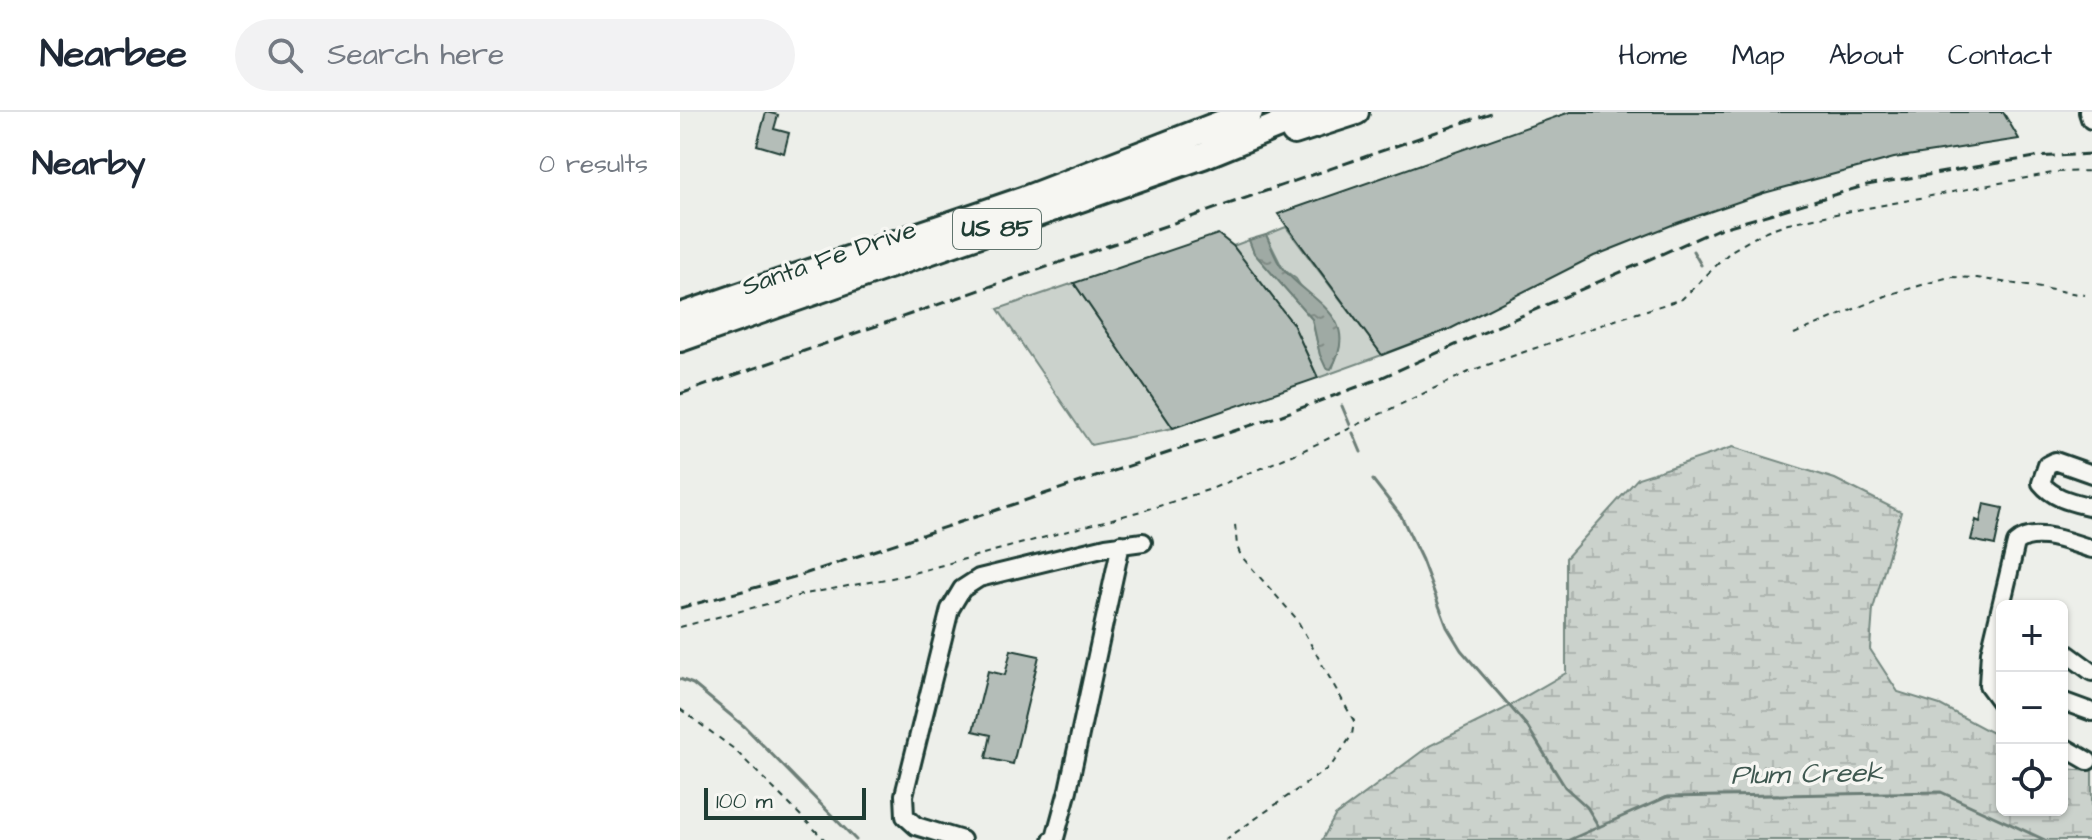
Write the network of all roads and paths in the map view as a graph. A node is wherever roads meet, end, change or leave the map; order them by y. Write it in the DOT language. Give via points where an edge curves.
graph roads {
  1 [pos="1219,112"];
  2 [pos="1250,112"];
  3 [pos="1311,112"];
  4 [pos="1356,112"];
  5 [pos="2090,112"];
  6 [pos="2092,118"];
  7 [pos="2092,171"];
  8 [pos="1150,175"];
  9 [pos="1025,199"];
  10 [pos="2085,295"];
  11 [pos="680,316"];
  12 [pos="1794,334"];
  13 [pos="680,339"];
  14 [pos="2092,474"];
  15 [pos="2092,507"];
  16 [pos="1235,524"];
  17 [pos="1143,542"];
  18 [pos="1121,544"];
  19 [pos="2092,549"];
  20 [pos="680,627"];
  21 [pos="2068,654"];
  22 [pos="2092,672"];
  23 [pos="1996,696"];
  24 [pos="2068,703"];
  25 [pos="680,709"];
  26 [pos="2092,712"];
  27 [pos="2068,749"];
  28 [pos="2088,761"];
  29 [pos="825,840"];
  30 [pos="962,840"];
  31 [pos="1052,840"];
  32 [pos="1225,840"];
  1 -- 9 [label="highway"];
  2 -- 9 [label="highway, Santa Fe Drive / US 85"];
  3 -- 8 [label="highway, Santa Fe Drive / US 85"];
  4 -- 8 [label="highway"];
  5 -- 6 [label="main road"];
  7 -- 20 [label="path" via="2058,172 1788,223 1731,251 1682,299 1473,370 1211,489 902,576 805,594"];
  8 -- 13 [label="highway, Santa Fe Drive / US 85"];
  9 -- 11 [label="highway, Santa Fe Drive / US 85"];
  10 -- 12 [label="path" via="1949,277 1888,295"];
  14 -- 15 [label="street" via="2055,461 2047,465 2041,483 2064,501"];
  16 -- 32 [label="path" via="1241,556 1296,618 1354,721 1352,735 1331,766"];
  17 -- 18 [label="street"];
  18 -- 30 [label="street" via="979,578 962,589 950,609 904,795 905,816 916,826"];
  18 -- 31 [label="street" via="1068,790"];
  19 -- 23 [label="street" via="2031,535 2016,543 1990,652 1988,685"];
  21 -- 22 [label="street"];
  24 -- 26 [label="street"];
  25 -- 29 [label="path" via="734,749"];
  27 -- 28 [label="street"];
}
